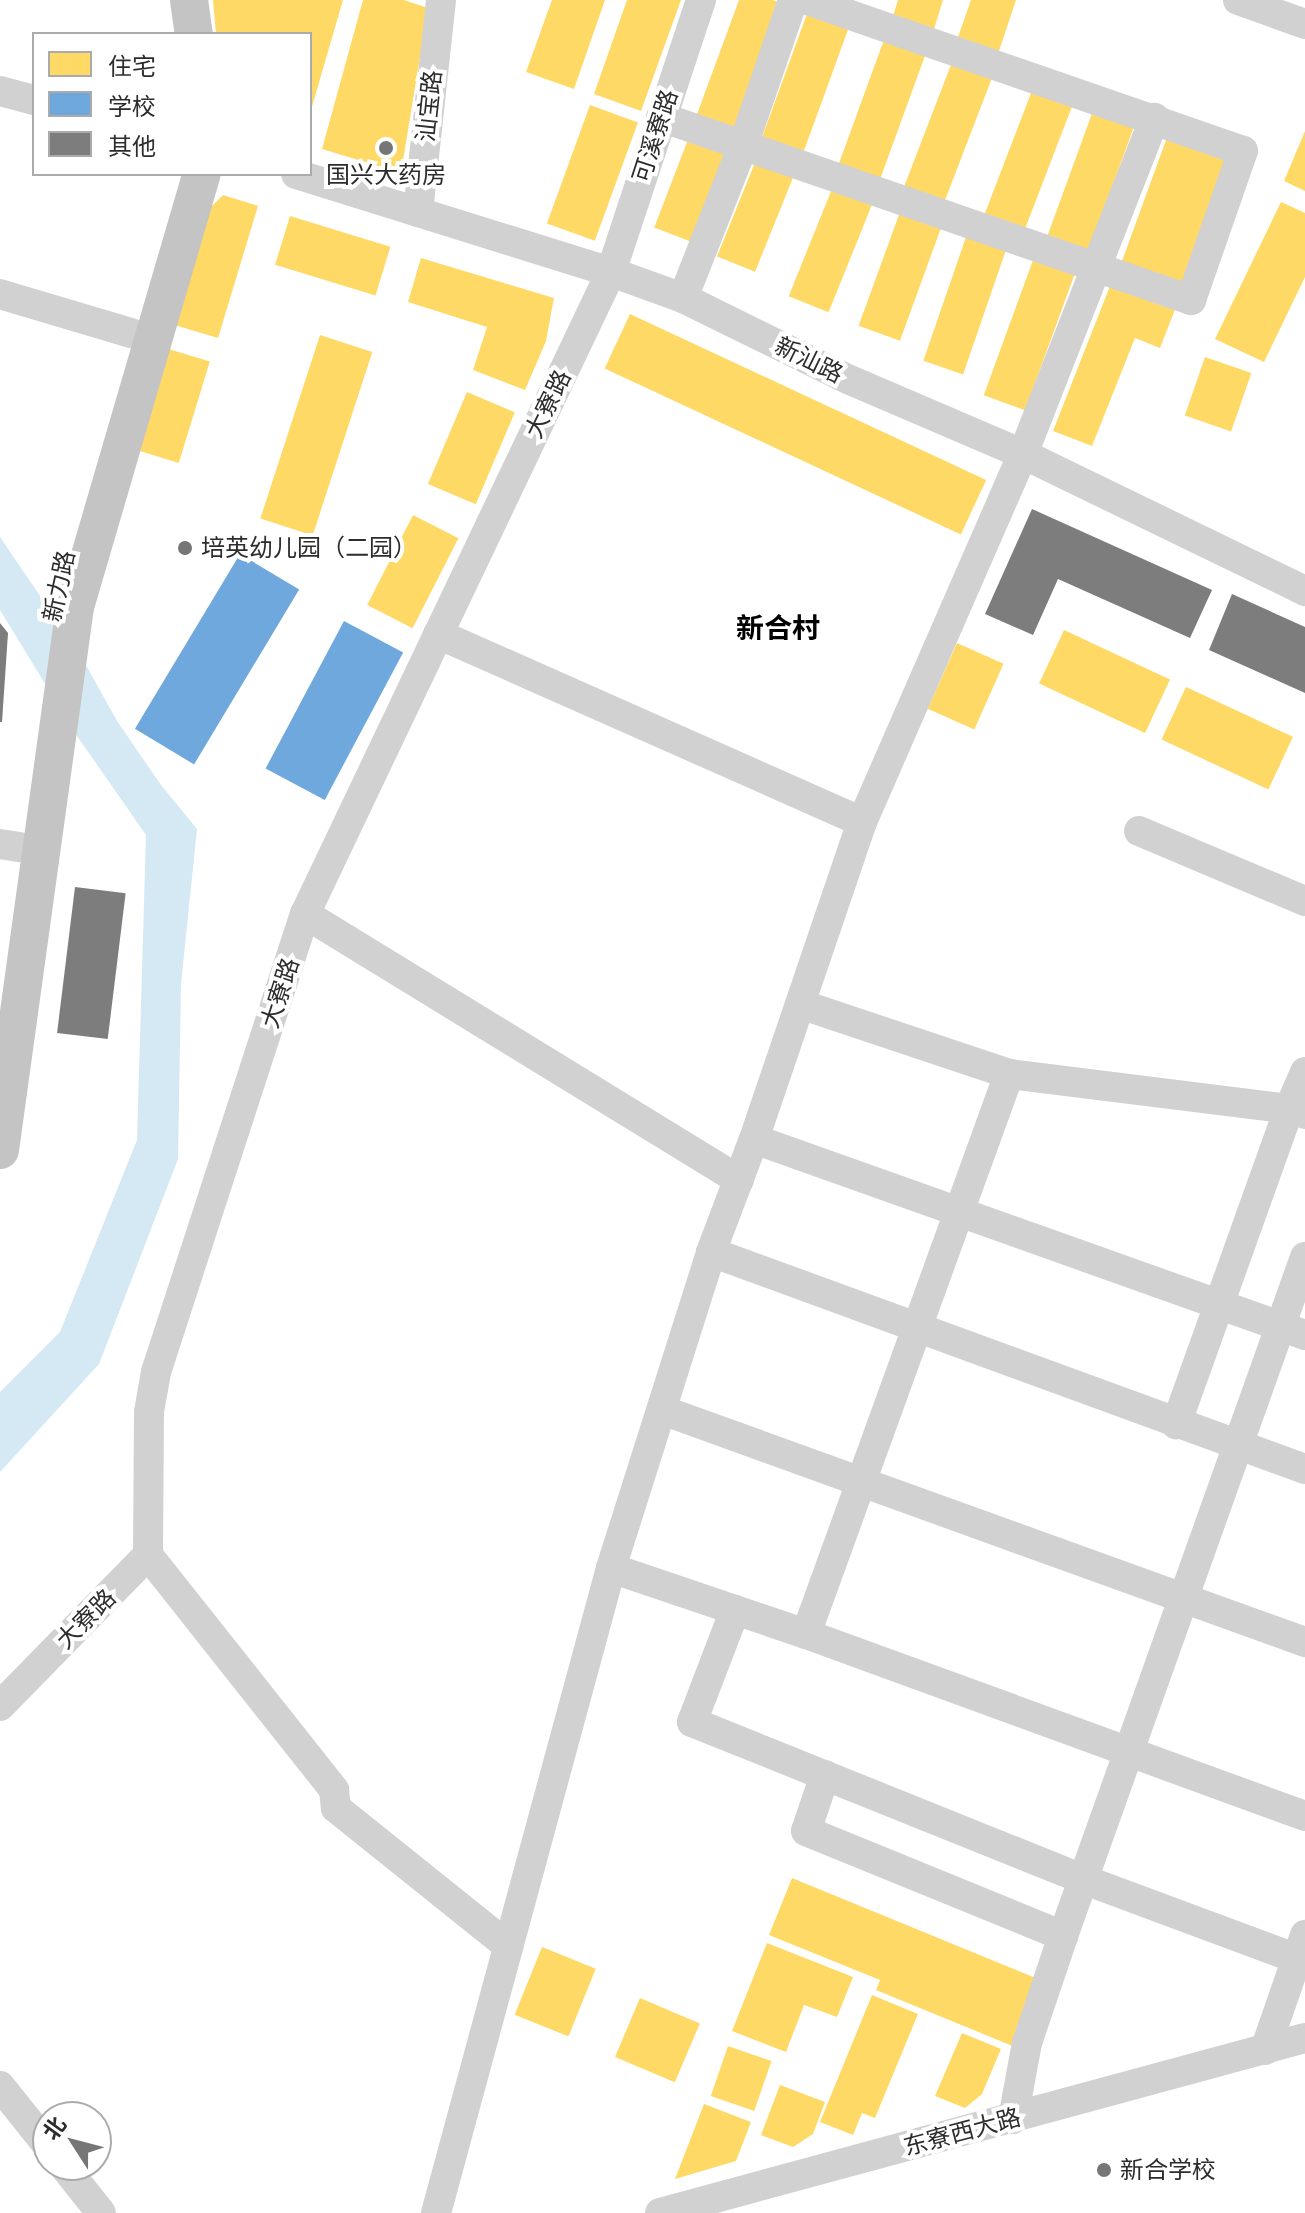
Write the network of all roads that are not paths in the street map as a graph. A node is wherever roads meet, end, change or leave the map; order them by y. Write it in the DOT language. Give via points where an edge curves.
graph roads {
  1 [pos="168,0"];
  2 [pos="189,0"];
  3 [pos="441,0"];
  4 [pos="701,0"];
  5 [pos="793,0"];
  6 [pos="807,0"];
  7 [pos="1238,0"];
  8 [pos="1305,24"];
  9 [pos="173,32"];
  10 [pos="194,32"];
  11 [pos="0,91"];
  12 [pos="32,99"];
  13 [pos="661,117"];
  14 [pos="1155,118"];
  15 [pos="744,143"];
  16 [pos="176,176"];
  17 [pos="201,176"];
  18 [pos="302,176"];
  19 [pos="418,212"];
  20 [pos="1098,267"];
  21 [pos="611,272"];
  22 [pos="0,294"];
  23 [pos="683,298"];
  24 [pos="131,333"];
  25 [pos="1023,454"];
  26 [pos="1305,591"];
  27 [pos="66,594"];
  28 [pos="438,634"];
  29 [pos="47,721"];
  30 [pos="862,822"];
  31 [pos="1139,831"];
  32 [pos="10,846"];
  33 [pos="1305,901"];
  34 [pos="305,914"];
  35 [pos="800,1004"];
  36 [pos="0,1010"];
  37 [pos="1305,1072"];
  38 [pos="1009,1074"];
  39 [pos="1297,1111"];
  40 [pos="754,1139"];
  41 [pos="0,1150"];
  42 [pos="739,1180"];
  43 [pos="961,1211"];
  44 [pos="711,1252"];
  45 [pos="1305,1257"];
  46 [pos="1219,1305"];
  47 [pos="919,1328"];
  48 [pos="1293,1331"];
  49 [pos="662,1410"];
  50 [pos="1176,1424"];
  51 [pos="1240,1447"];
  52 [pos="1303,1464"];
  53 [pos="861,1482"];
  54 [pos="148,1555"];
  55 [pos="611,1568"];
  56 [pos="1184,1598"];
  57 [pos="735,1610"];
  58 [pos="806,1634"];
  59 [pos="1305,1642"];
  60 [pos="0,1706"];
  61 [pos="1130,1754"];
  62 [pos="825,1775"];
  63 [pos="1305,1816"];
  64 [pos="1085,1880"];
  65 [pos="1063,1936"];
  66 [pos="508,1946"];
  67 [pos="1301,1947"];
  68 [pos="1305,2038"];
  69 [pos="1265,2050"];
  70 [pos="0,2086"];
  71 [pos="1013,2119"];
  72 [pos="32,2126"];
  73 [pos="76,2181"];
  74 [pos="101,2213"];
  75 [pos="436,2213"];
  76 [pos="660,2213"];
  1 -- 9 [label="main road"];
  2 -- 10 [label="main road"];
  3 -- 19 [label="street, 汕宝路"];
  4 -- 13 [label="street, 可溪寮路"];
  5 -- 15 [label="street"];
  6 -- 14 [label="street"];
  7 -- 8 [label="street"];
  11 -- 12 [label="street"];
  13 -- 15 [label="street"];
  13 -- 21 [label="street, 可溪寮路"];
  14 -- 20 [label="street"];
  14 -- 20 [label="street" via="1243,151 1191,300"];
  15 -- 20 [label="street"];
  15 -- 23 [label="street"];
  16 -- 24 [label="main road, 新力路"];
  17 -- 27 [label="main road"];
  18 -- 19 [label="street, 新汕路"];
  19 -- 21 [label="street, 新汕路"];
  20 -- 25 [label="street"];
  21 -- 23 [label="street, 新汕路"];
  21 -- 28 [label="street, 大寮路"];
  22 -- 24 [label="street"];
  23 -- 25 [label="street, 新汕路" via="850,380"];
  24 -- 27 [label="main road, 新力路"];
  25 -- 26 [label="street, 新汕路"];
  25 -- 30 [label="street"];
  27 -- 29 [label="main road, 新力路"];
  28 -- 30 [label="street"];
  28 -- 34 [label="street, 大寮路"];
  29 -- 32 [label="main road, 新力路"];
  29 -- 41 [label="main road"];
  30 -- 35 [label="street"];
  31 -- 33 [label="street"];
  32 -- 36 [label="main road, 新力路"];
  34 -- 42 [label="street"];
  34 -- 54 [label="street, 大寮路" via="156,1372 149,1412"];
  35 -- 38 [label="street"];
  35 -- 40 [label="street"];
  37 -- 39 [label="street"];
  38 -- 39 [label="street"];
  38 -- 43 [label="street"];
  39 -- 46 [label="street"];
  40 -- 42 [label="street"];
  40 -- 43 [label="street"];
  42 -- 44 [label="street"];
  43 -- 46 [label="street"];
  43 -- 47 [label="street"];
  44 -- 47 [label="street"];
  44 -- 49 [label="street"];
  45 -- 48 [label="street"];
  46 -- 48 [label="street"];
  46 -- 50 [label="street"];
  47 -- 50 [label="street"];
  47 -- 53 [label="street"];
  48 -- 51 [label="street"];
  49 -- 53 [label="street"];
  49 -- 55 [label="street"];
  50 -- 51 [label="street"];
  51 -- 52 [label="street"];
  51 -- 56 [label="street"];
  53 -- 56 [label="street"];
  53 -- 58 [label="street"];
  54 -- 60 [label="street, 大寮路"];
  54 -- 66 [label="street" via="334,1790 336,1808"];
  55 -- 57 [label="street"];
  55 -- 66 [label="street"];
  56 -- 59 [label="street"];
  56 -- 61 [label="street"];
  57 -- 58 [label="street"];
  57 -- 62 [label="street" via="692,1722"];
  58 -- 61 [label="street"];
  61 -- 63 [label="street"];
  61 -- 64 [label="street"];
  62 -- 64 [label="street"];
  62 -- 65 [label="street" via="806,1831"];
  64 -- 65 [label="street"];
  64 -- 67 [label="street"];
  65 -- 71 [label="street" via="1027,2043"];
  66 -- 75 [label="street"];
  67 -- 69 [label="street"];
  68 -- 69 [label="street, 东寮西大路"];
  69 -- 71 [label="street, 东寮西大路"];
  70 -- 72 [label="street"];
  71 -- 76 [label="street, 东寮西大路"];
  73 -- 74 [label="street"];
}
